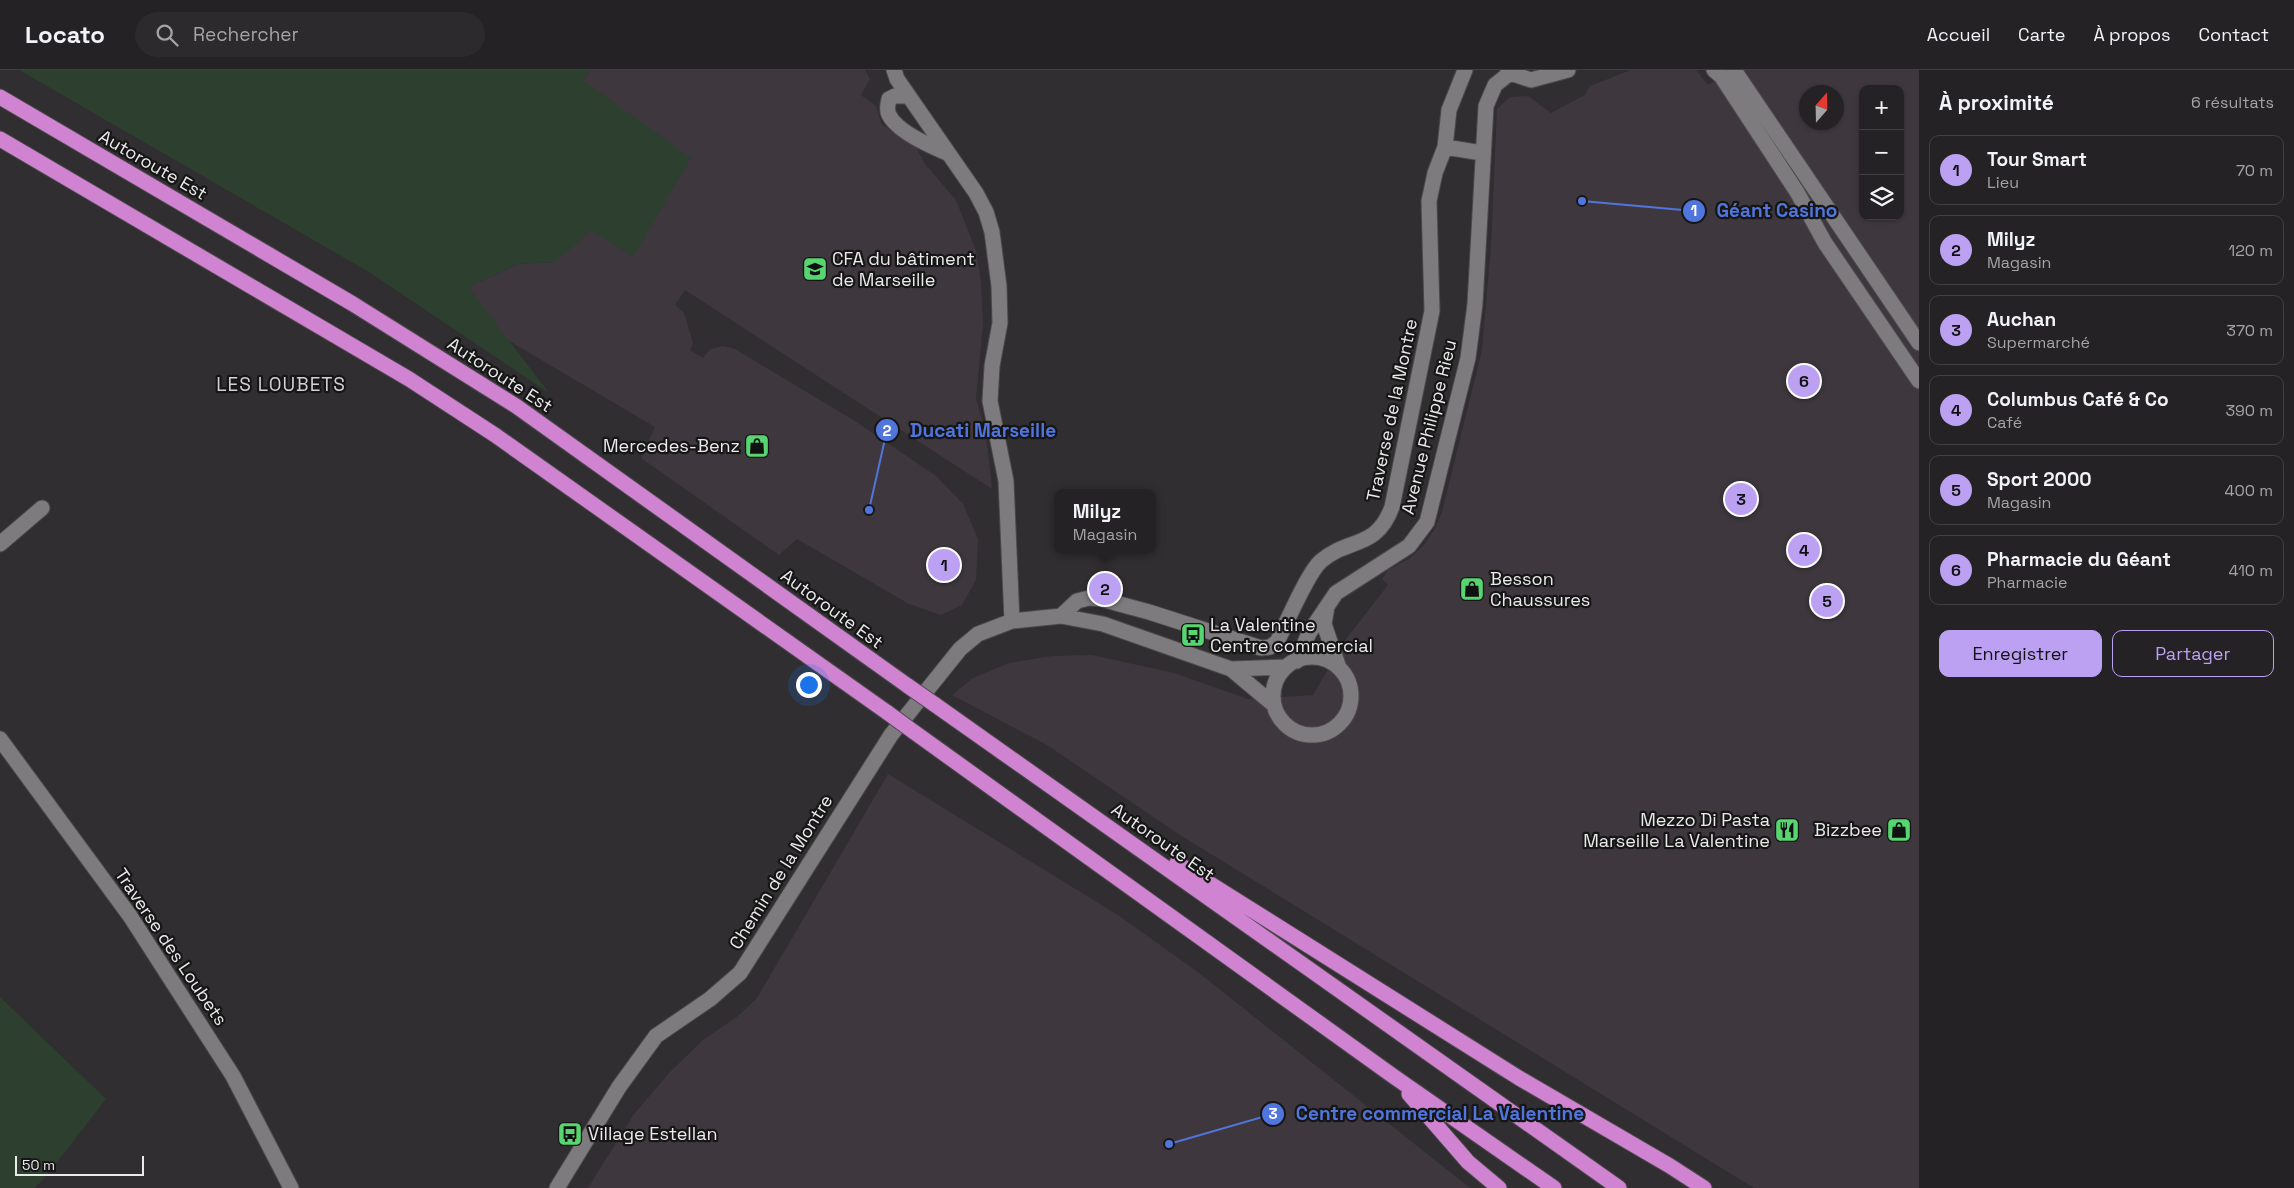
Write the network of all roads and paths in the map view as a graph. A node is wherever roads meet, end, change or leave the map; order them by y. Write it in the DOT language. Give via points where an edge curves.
graph roads {
  1 [pos="894,70"];
  2 [pos="1465,70"];
  3 [pos="1568,70"];
  4 [pos="1714,70"];
  5 [pos="1734,70"];
  6 [pos="1509,71"];
  7 [pos="908,96"];
  8 [pos="0,97"];
  9 [pos="0,139"];
  10 [pos="1445,147"];
  11 [pos="947,153"];
  12 [pos="1482,153"];
  13 [pos="1919,343"];
  14 [pos="1919,380"];
  15 [pos="42,508"];
  16 [pos="0,544"];
  17 [pos="1327,603"];
  18 [pos="1061,616"];
  19 [pos="1012,621"];
  20 [pos="1292,664"];
  21 [pos="1338,668"];
  22 [pos="1231,669"];
  23 [pos="1274,705"];
  24 [pos="0,739"];
  25 [pos="1036,775"];
  26 [pos="1393,1076"];
  27 [pos="291,1188"];
  28 [pos="557,1188"];
  29 [pos="1499,1188"];
  30 [pos="1554,1188"];
  31 [pos="1619,1188"];
  32 [pos="1704,1188"];
  1 -- 7 [label="street"];
  2 -- 10 [label="street, Traverse de la Montre" via="1448,110"];
  3 -- 6 [label="street" via="1530,80"];
  4 -- 14 [label="street" via="1721,76 1826,242"];
  5 -- 13 [label="street"];
  6 -- 12 [label="street, Avenue Philippe Rieu" via="1495,85 1486,106"];
  7 -- 11 [label="street"];
  7 -- 11 [label="street" via="889,99 889,116 917,141"];
  8 -- 25 [label="highway, Autoroute Est, bridge" via="353,304 516,406"];
  9 -- 26 [label="highway, bridge" via="409,379 494,435"];
  10 -- 12 [label="street"];
  10 -- 18 [label="street, Traverse de la Montre" via="1429,201 1432,311 1392,507 1380,530 1370,538 1321,560 1277,642 1270,647 1261,648 1101,599 1077,601"];
  11 -- 19 [label="street" via="986,212 996,254 1000,324 992,366 990,401 1006,481"];
  12 -- 17 [label="street, Avenue Philippe Rieu" via="1468,358 1427,522 1409,546 1336,593"];
  15 -- 16 [label="street"];
  17 -- 20 [label="street, Avenue Philippe Rieu"];
  17 -- 21 [label="street" via="1324,624"];
  18 -- 19 [label="street, Chemin de la Montre"];
  18 -- 22 [label="street, Chemin de la Montre" via="1103,624"];
  19 -- 28 [label="street, Chemin de la Montre" via="978,634 933,680 891,735 740,973 710,999 656,1036 619,1086"];
  20 -- 21 [label="street" via="1319,658"];
  20 -- 22 [label="street"];
  20 -- 23 [label="street" via="1278,678"];
  21 -- 23 [label="street" via="1347,679 1350,704 1346,717 1337,727 1325,733 1299,733 1283,722"];
  22 -- 23 [label="street"];
  24 -- 27 [label="street, Traverse des Loubets" via="130,916 233,1076"];
  25 -- 31 [label="highway, Autoroute Est"];
  25 -- 32 [label="highway" via="1519,1078"];
  26 -- 29 [label="highway" via="1468,1162"];
  26 -- 30 [label="highway"];
}
